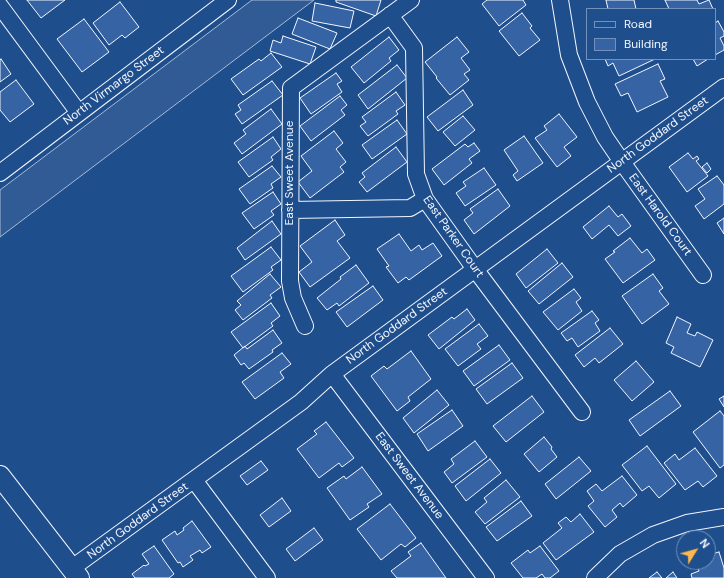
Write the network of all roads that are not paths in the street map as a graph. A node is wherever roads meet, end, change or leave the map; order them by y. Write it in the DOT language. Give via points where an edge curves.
graph roads {
  1 [pos="228,0"];
  2 [pos="411,0"];
  3 [pos="560,0"];
  4 [pos="0,6"];
  5 [pos="390,16"];
  6 [pos="724,87"];
  7 [pos="79,113"];
  8 [pos="622,162"];
  9 [pos="0,173"];
  10 [pos="424,199"];
  11 [pos="290,210"];
  12 [pos="475,269"];
  13 [pos="703,275"];
  14 [pos="306,326"];
  15 [pos="332,374"];
  16 [pos="582,412"];
  17 [pos="0,476"];
  18 [pos="194,480"];
  19 [pos="724,517"];
  20 [pos="76,573"];
  21 [pos="267,578"];
  22 [pos="486,578"];
  23 [pos="596,578"];
  1 -- 7 [label="street, North Virmargo Street"];
  2 -- 5 [label="street"];
  3 -- 8 [label="street, East Harold Court" via="570,54 587,102 605,137"];
  4 -- 7 [label="street"];
  5 -- 10 [label="street, East Parker Court" via="414,48 416,174"];
  5 -- 11 [label="street, East Sweet Avenue" via="291,88"];
  6 -- 8 [label="street, North Goddard Street"];
  7 -- 9 [label="street, North Virmargo Street"];
  8 -- 12 [label="street, North Goddard Street"];
  8 -- 13 [label="street, East Harold Court"];
  10 -- 11 [label="street" via="410,208"];
  10 -- 12 [label="street, East Parker Court"];
  11 -- 14 [label="street, East Sweet Avenue" via="291,290"];
  12 -- 15 [label="street, North Goddard Street"];
  12 -- 16 [label="street, East Parker Court"];
  15 -- 18 [label="street, North Goddard Street" via="300,402"];
  15 -- 22 [label="street, East Sweet Avenue"];
  17 -- 20 [label="main road"];
  18 -- 20 [label="street, North Goddard Street"];
  18 -- 21 [label="street"];
  19 -- 23 [label="street" via="687,523 653,535 620,554"];
}
